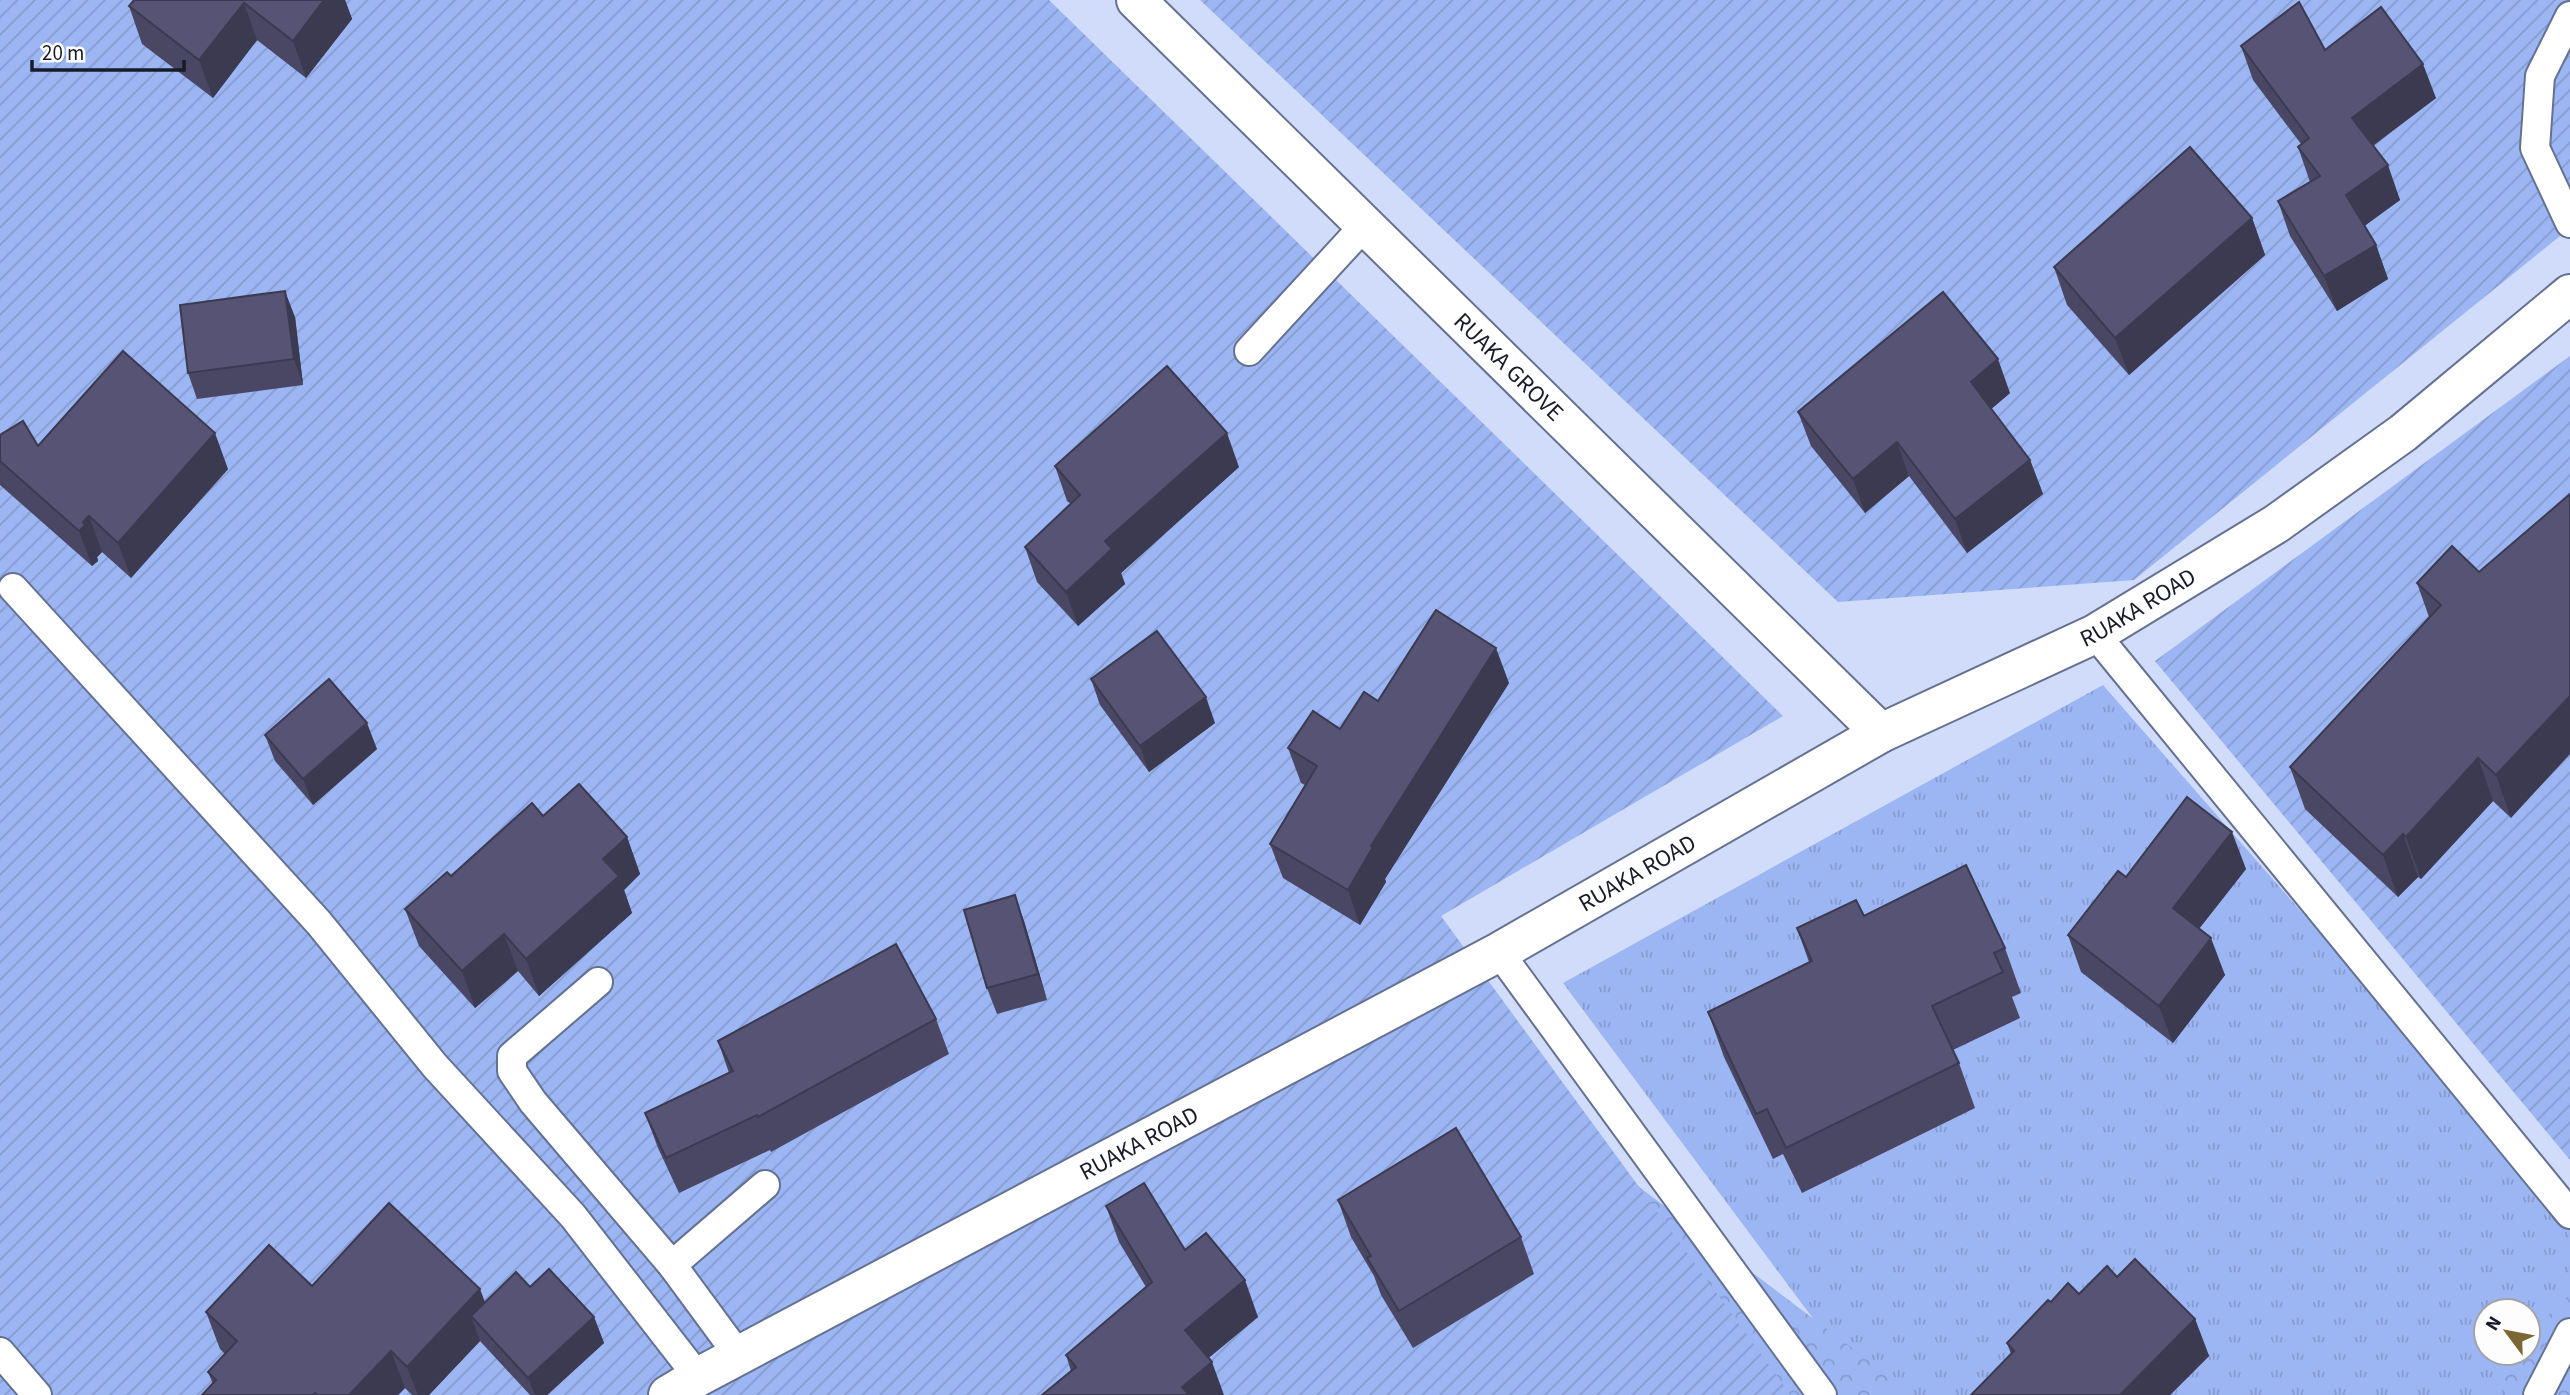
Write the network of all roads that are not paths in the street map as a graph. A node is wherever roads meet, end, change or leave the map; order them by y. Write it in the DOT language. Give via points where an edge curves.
graph roads {
  1 [pos="1136,0"];
  2 [pos="2570,16"];
  3 [pos="2570,223"];
  4 [pos="1365,225"];
  5 [pos="2570,294"];
  6 [pos="1250,351"];
  7 [pos="13,588"];
  8 [pos="2095,634"];
  9 [pos="1881,733"];
  10 [pos="1499,952"];
  11 [pos="598,982"];
  12 [pos="765,1185"];
  13 [pos="2570,1214"];
  14 [pos="671,1265"];
  15 [pos="2570,1333"];
  16 [pos="0,1352"];
  17 [pos="740,1356"];
  18 [pos="683,1386"];
  19 [pos="37,1395"];
  20 [pos="1822,1395"];
  21 [pos="2538,1395"];
  1 -- 4 [label="street, RUAKA GROVE"];
  2 -- 3 [label="lane" via="2540,76 2535,148"];
  4 -- 6 [label="lane"];
  4 -- 9 [label="street, RUAKA GROVE"];
  5 -- 8 [label="street, RUAKA ROAD" via="2403,433 2276,524"];
  7 -- 18 [label="lane" via="319,923 435,1066 573,1216"];
  8 -- 9 [label="street, RUAKA ROAD"];
  8 -- 13 [label="lane"];
  9 -- 10 [label="street, RUAKA ROAD"];
  10 -- 17 [label="street, RUAKA ROAD"];
  10 -- 20 [label="lane"];
  11 -- 14 [label="lane" via="512,1056 512,1071"];
  12 -- 14 [label="lane"];
  14 -- 17 [label="lane"];
  15 -- 21 [label="lane"];
  16 -- 19 [label="lane"];
  17 -- 18 [label="street, RUAKA ROAD"];
}
